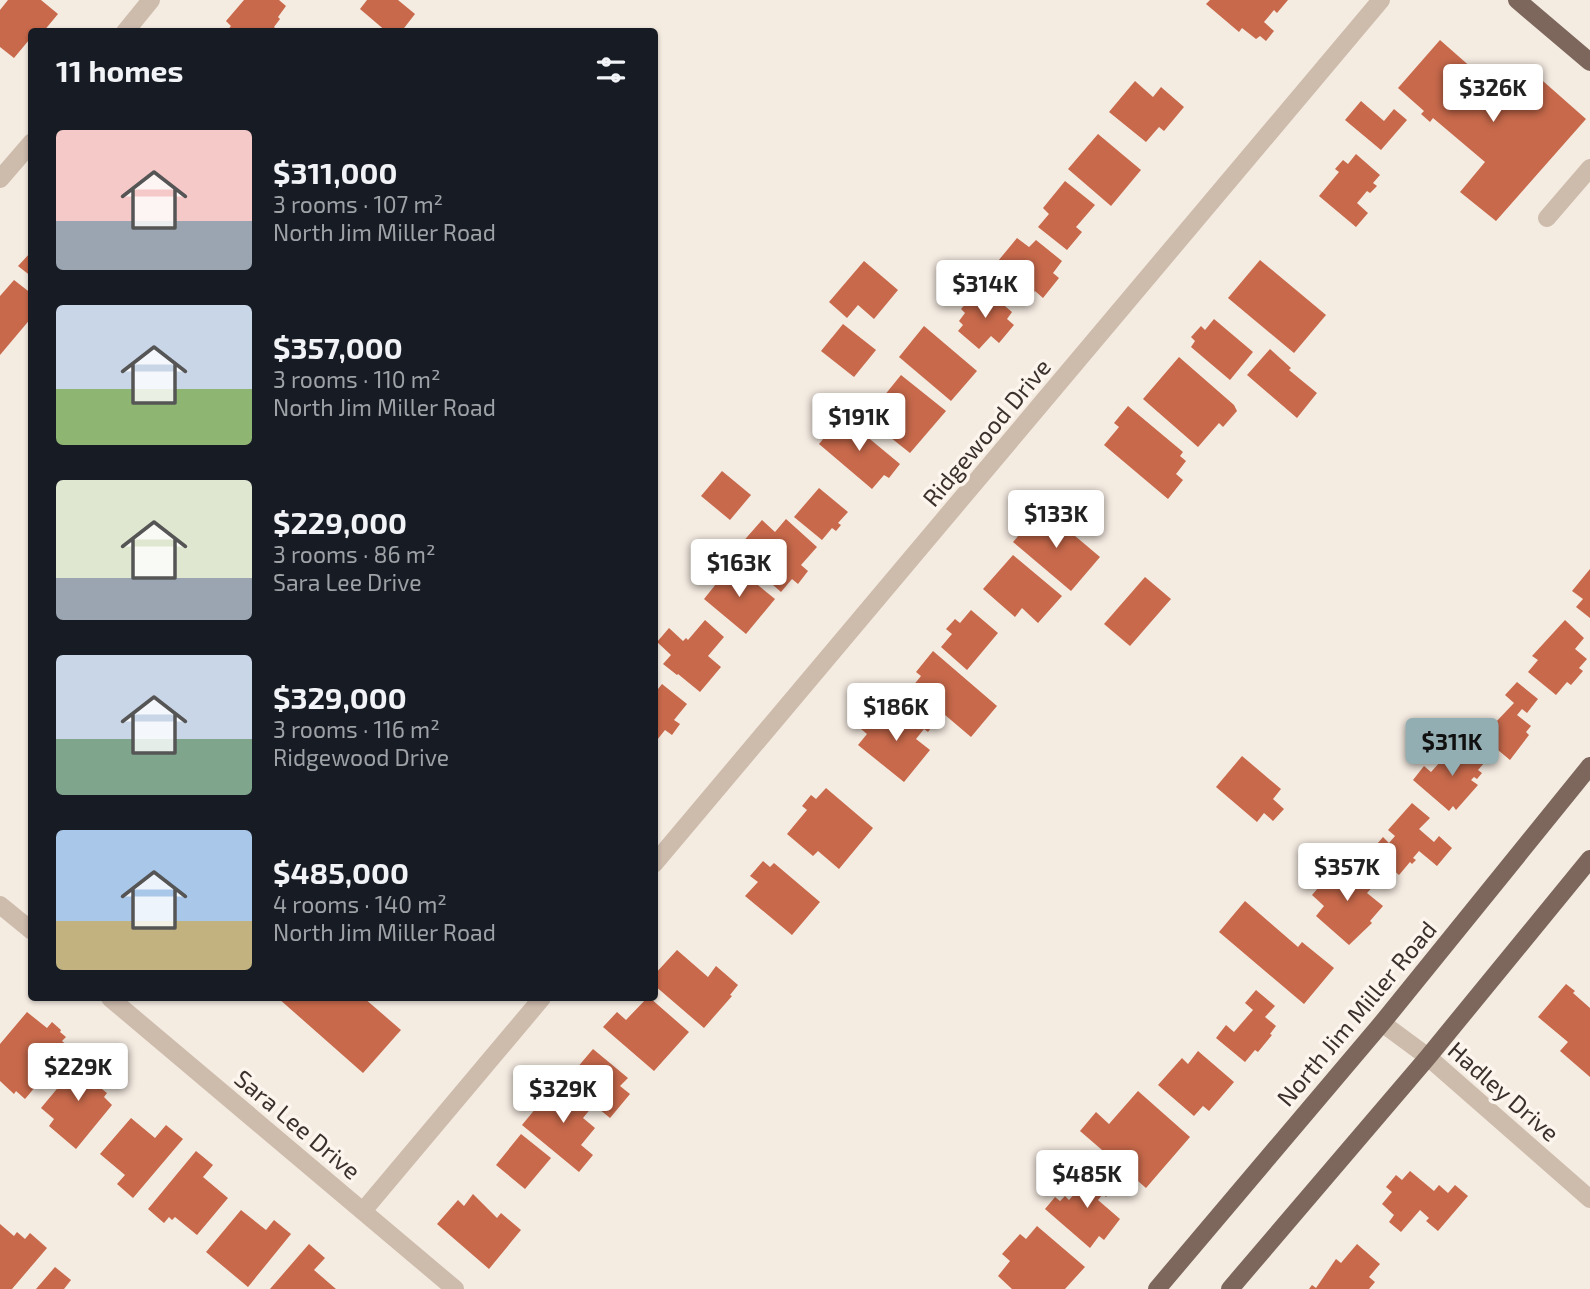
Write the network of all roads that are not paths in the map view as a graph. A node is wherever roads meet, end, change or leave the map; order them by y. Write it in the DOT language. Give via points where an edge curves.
graph roads {
  1 [pos="151,0"];
  2 [pos="1381,0"];
  3 [pos="1517,0"];
  4 [pos="128,28"];
  5 [pos="1590,62"];
  6 [pos="28,147"];
  7 [pos="1590,168"];
  8 [pos="0,179"];
  9 [pos="1547,218"];
  10 [pos="1590,766"];
  11 [pos="658,859"];
  12 [pos="1590,859"];
  13 [pos="0,905"];
  14 [pos="28,928"];
  15 [pos="114,1001"];
  16 [pos="539,1001"];
  17 [pos="1382,1023"];
  18 [pos="1428,1056"];
  19 [pos="1590,1199"];
  20 [pos="363,1211"];
  21 [pos="455,1289"];
  22 [pos="1157,1289"];
  23 [pos="1230,1289"];
  1 -- 4 [label="street"];
  2 -- 11 [label="street, Ridgewood Drive"];
  3 -- 5 [label="main road"];
  6 -- 8 [label="street"];
  7 -- 9 [label="street"];
  10 -- 17 [label="main road, North Jim Miller Road"];
  12 -- 18 [label="main road"];
  13 -- 14 [label="street"];
  15 -- 20 [label="street, Sara Lee Drive"];
  16 -- 20 [label="street"];
  17 -- 18 [label="street, Hadley Drive"];
  17 -- 22 [label="main road, North Jim Miller Road"];
  18 -- 19 [label="street, Hadley Drive"];
  18 -- 23 [label="main road"];
  20 -- 21 [label="street, Sara Lee Drive"];
}
